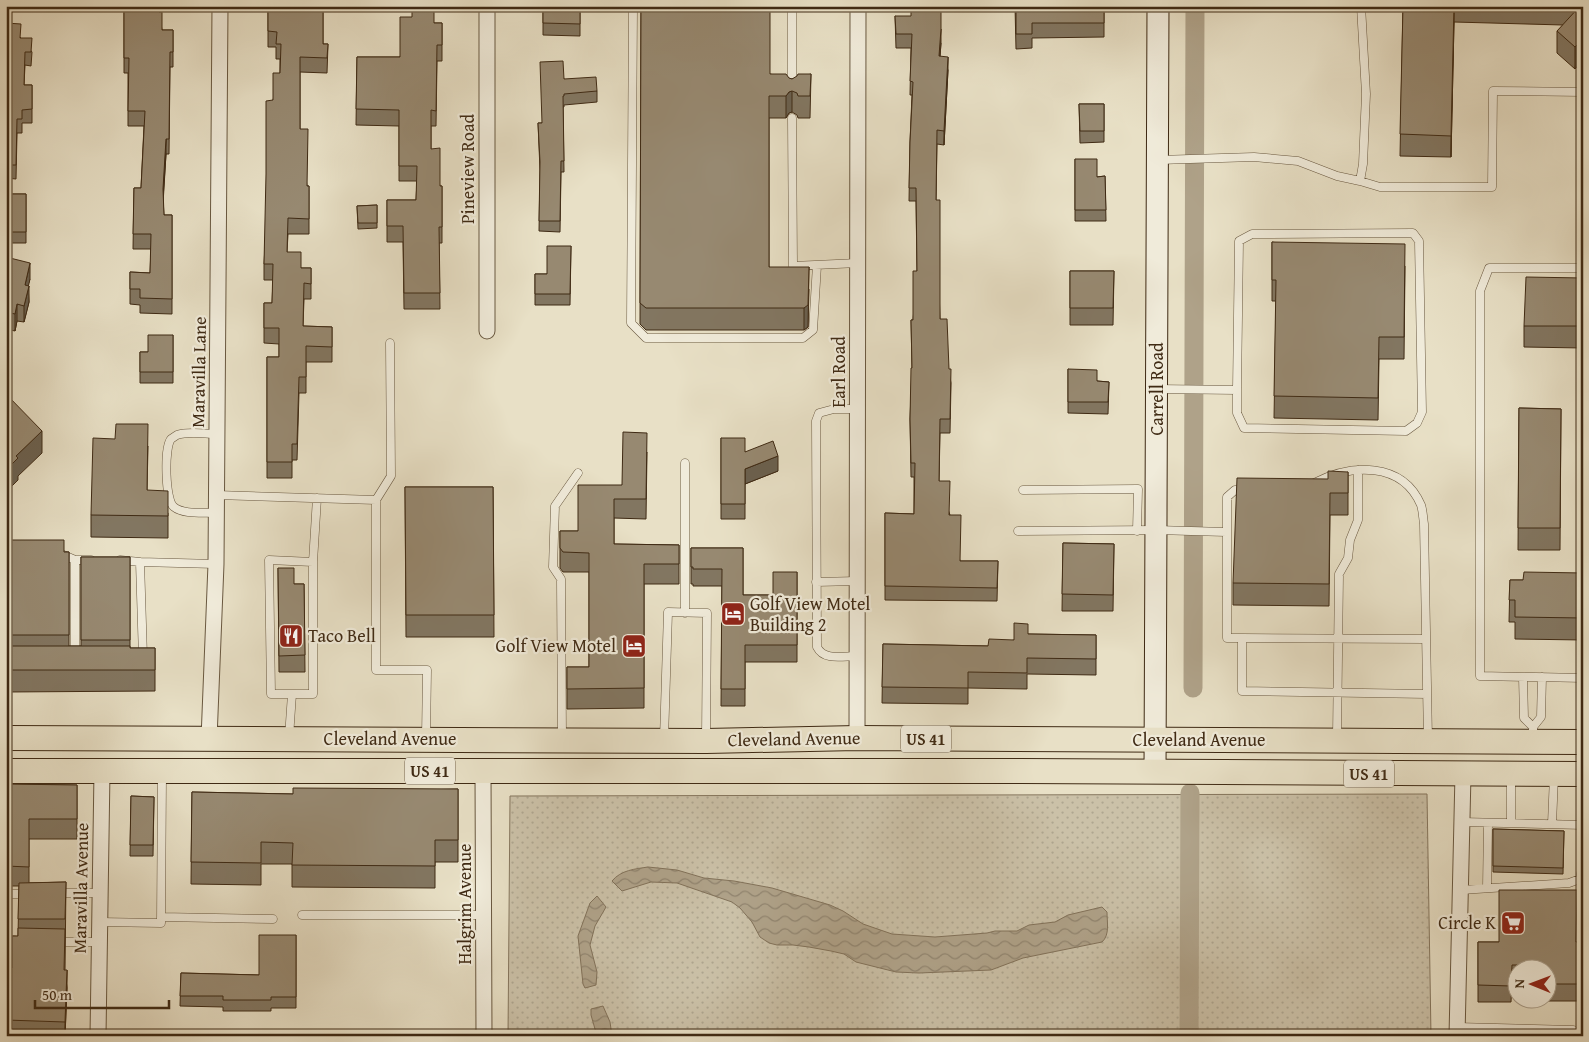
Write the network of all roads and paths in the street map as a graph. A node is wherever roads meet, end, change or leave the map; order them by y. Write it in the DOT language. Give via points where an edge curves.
graph roads {
  1 [pos="220,6"];
  2 [pos="487,6"];
  3 [pos="632,6"];
  4 [pos="792,6"];
  5 [pos="858,6"];
  6 [pos="1158,6"];
  7 [pos="1361,6"];
  8 [pos="1583,92"];
  9 [pos="792,95"];
  10 [pos="792,118"];
  11 [pos="1158,160"];
  12 [pos="1360,181"];
  13 [pos="858,264"];
  14 [pos="817,265"];
  15 [pos="1583,268"];
  16 [pos="487,331"];
  17 [pos="390,343"];
  18 [pos="1164,389"];
  19 [pos="1237,390"];
  20 [pos="857,409"];
  21 [pos="217,434"];
  22 [pos="685,463"];
  23 [pos="1358,470"];
  24 [pos="578,472"];
  25 [pos="1307,486"];
  26 [pos="1023,490"];
  27 [pos="1254,490"];
  28 [pos="216,495"];
  29 [pos="317,498"];
  30 [pos="376,500"];
  31 [pos="216,513"];
  32 [pos="1146,530"];
  33 [pos="1018,531"];
  34 [pos="1226,532"];
  35 [pos="53,550"];
  36 [pos="75,560"];
  37 [pos="101,560"];
  38 [pos="110,560"];
  39 [pos="140,562"];
  40 [pos="313,562"];
  41 [pos="216,564"];
  42 [pos="857,581"];
  43 [pos="816,582"];
  44 [pos="685,613"];
  45 [pos="1242,638"];
  46 [pos="1339,639"];
  47 [pos="1426,639"];
  48 [pos="857,656"];
  49 [pos="75,662"];
  50 [pos="134,662"];
  51 [pos="1523,677"];
  52 [pos="1542,677"];
  53 [pos="1583,678"];
  54 [pos="1338,693"];
  55 [pos="292,694"];
  56 [pos="1427,694"];
  57 [pos="1533,734"];
  58 [pos="6,738"];
  59 [pos="857,738"];
  60 [pos="210,739"];
  61 [pos="289,739"];
  62 [pos="426,739"];
  63 [pos="562,740"];
  64 [pos="664,740"];
  65 [pos="706,740"];
  66 [pos="1156,740"];
  67 [pos="1337,741"];
  68 [pos="1428,742"];
  69 [pos="1583,742"];
  70 [pos="6,771"];
  71 [pos="102,771"];
  72 [pos="132,771"];
  73 [pos="162,771"];
  74 [pos="483,771"];
  75 [pos="1155,772"];
  76 [pos="1463,774"];
  77 [pos="1511,774"];
  78 [pos="1554,774"];
  79 [pos="1583,774"];
  80 [pos="1462,822"];
  81 [pos="1488,823"];
  82 [pos="1511,823"];
  83 [pos="1552,824"];
  84 [pos="1583,825"];
  85 [pos="1583,863"];
  86 [pos="1487,888"];
  87 [pos="1461,890"];
  88 [pos="44,893"];
  89 [pos="100,893"];
  90 [pos="6,894"];
  91 [pos="34,894"];
  92 [pos="302,915"];
  93 [pos="484,915"];
  94 [pos="162,917"];
  95 [pos="273,919"];
  96 [pos="99,922"];
  97 [pos="6,940"];
  98 [pos="34,942"];
  99 [pos="43,942"];
  100 [pos="99,942"];
  101 [pos="1573,1030"];
  102 [pos="1457,1032"];
  103 [pos="98,1036"];
  104 [pos="484,1036"];
  1 -- 21 [label="street, Maravilla Lane"];
  2 -- 16 [label="street, Pineview Road"];
  3 -- 14 [label="lane" via="631,323 646,338 803,338 813,330"];
  4 -- 9 [label="lane"];
  5 -- 13 [label="street, Earl Road"];
  6 -- 11 [label="street, Carrell Road"];
  7 -- 12 [label="lane" via="1366,94"];
  8 -- 12 [label="lane" via="1493,90 1492,187 1380,187"];
  10 -- 14 [label="lane" via="793,266"];
  11 -- 12 [label="lane" via="1254,157 1298,161"];
  11 -- 18 [label="street, Carrell Road"];
  13 -- 14 [label="lane"];
  13 -- 20 [label="street, Earl Road"];
  15 -- 51 [label="lane" via="1489,268 1480,291 1480,676"];
  17 -- 30 [label="lane" via="391,476"];
  18 -- 19 [label="lane"];
  18 -- 32 [label="street, Carrell Road"];
  19 -- 19 [label="lane" via="1239,241 1252,234 1412,233 1419,241 1422,412 1417,423 1406,431 1244,428 1237,413"];
  20 -- 42 [label="street, Earl Road"];
  20 -- 43 [label="lane" via="819,413 816,421"];
  21 -- 28 [label="street, Maravilla Lane"];
  21 -- 31 [label="lane" via="184,434 171,440 167,490 172,507 180,511"];
  22 -- 44 [label="lane"];
  23 -- 25 [label="lane" via="1327,476"];
  23 -- 46 [label="lane" via="1358,520 1350,540 1348,558 1339,574"];
  23 -- 47 [label="lane" via="1379,471 1399,478 1411,489 1421,506"];
  24 -- 63 [label="lane" via="555,506 553,568 561,579"];
  26 -- 32 [label="lane" via="1138,489"];
  27 -- 34 [label="lane" via="1235,490 1227,497"];
  28 -- 29 [label="lane"];
  28 -- 31 [label="street, Maravilla Lane"];
  29 -- 30 [label="lane"];
  29 -- 40 [label="lane"];
  30 -- 62 [label="lane" via="376,670 427,670"];
  31 -- 41 [label="street, Maravilla Lane"];
  32 -- 33 [label="lane"];
  32 -- 34 [label="lane"];
  32 -- 66 [label="street, Carrell Road"];
  34 -- 45 [label="lane" via="1227,638"];
  35 -- 36 [label="lane"];
  36 -- 37 [label="lane"];
  36 -- 49 [label="lane"];
  38 -- 39 [label="lane"];
  39 -- 41 [label="lane"];
  39 -- 50 [label="lane" via="143,662"];
  40 -- 55 [label="lane" via="313,694"];
  40 -- 55 [label="lane" via="269,560 271,694"];
  41 -- 60 [label="street, Maravilla Lane"];
  42 -- 43 [label="lane"];
  42 -- 48 [label="street, Earl Road"];
  43 -- 48 [label="lane" via="817,647 820,653 826,656"];
  44 -- 64 [label="lane" via="668,612"];
  44 -- 65 [label="lane" via="707,613"];
  45 -- 46 [label="lane"];
  45 -- 54 [label="lane" via="1242,691"];
  46 -- 47 [label="lane"];
  46 -- 54 [label="lane"];
  47 -- 56 [label="lane"];
  48 -- 59 [label="street, Earl Road"];
  51 -- 52 [label="lane"];
  51 -- 57 [label="lane" via="1524,718"];
  52 -- 53 [label="lane"];
  52 -- 57 [label="lane" via="1541,717"];
  54 -- 56 [label="lane"];
  54 -- 67 [label="lane"];
  55 -- 61 [label="lane"];
  56 -- 68 [label="lane"];
  57 -- 68 [label="main road, Cleveland Avenue / US 41"];
  57 -- 69 [label="main road, Cleveland Avenue / US 41"];
  58 -- 60 [label="main road, Cleveland Avenue / US 41"];
  59 -- 65 [label="main road, Cleveland Avenue / US 41"];
  59 -- 66 [label="main road, Cleveland Avenue / US 41"];
  60 -- 61 [label="main road, Cleveland Avenue / US 41"];
  60 -- 72 [label="main road" via="183,753"];
  61 -- 62 [label="main road, Cleveland Avenue / US 41"];
  62 -- 63 [label="main road, Cleveland Avenue / US 41"];
  63 -- 64 [label="main road, Cleveland Avenue / US 41"];
  63 -- 74 [label="main road" via="523,749"];
  64 -- 65 [label="main road, Cleveland Avenue / US 41"];
  66 -- 67 [label="main road, Cleveland Avenue / US 41"];
  66 -- 75 [label="street, Carrell Road"];
  67 -- 68 [label="main road, Cleveland Avenue / US 41"];
  70 -- 71 [label="main road, Cleveland Avenue / US 41"];
  71 -- 72 [label="main road, Cleveland Avenue / US 41"];
  71 -- 89 [label="street, Maravilla Avenue"];
  72 -- 73 [label="main road, Cleveland Avenue / US 41"];
  73 -- 74 [label="main road, Cleveland Avenue / US 41"];
  73 -- 94 [label="lane"];
  74 -- 75 [label="main road, Cleveland Avenue / US 41"];
  74 -- 93 [label="street, Halgrim Avenue"];
  75 -- 76 [label="main road, Cleveland Avenue / US 41"];
  76 -- 77 [label="main road, Cleveland Avenue / US 41"];
  76 -- 80 [label="street"];
  77 -- 78 [label="main road, Cleveland Avenue / US 41"];
  77 -- 82 [label="lane"];
  78 -- 79 [label="main road, Cleveland Avenue / US 41"];
  78 -- 83 [label="lane"];
  80 -- 81 [label="lane"];
  80 -- 87 [label="street"];
  81 -- 82 [label="lane"];
  81 -- 86 [label="lane"];
  82 -- 83 [label="lane"];
  83 -- 84 [label="lane"];
  85 -- 86 [label="lane" via="1580,880 1569,883"];
  86 -- 87 [label="lane"];
  87 -- 102 [label="street"];
  88 -- 89 [label="lane"];
  89 -- 96 [label="street, Maravilla Avenue"];
  90 -- 91 [label="lane"];
  92 -- 93 [label="lane"];
  93 -- 104 [label="street, Halgrim Avenue"];
  94 -- 95 [label="lane"];
  94 -- 96 [label="lane" via="161,922"];
  96 -- 100 [label="street, Maravilla Avenue"];
  97 -- 98 [label="lane"];
  99 -- 100 [label="lane"];
  100 -- 103 [label="street, Maravilla Avenue"];
  101 -- 102 [label="lane"];
}
